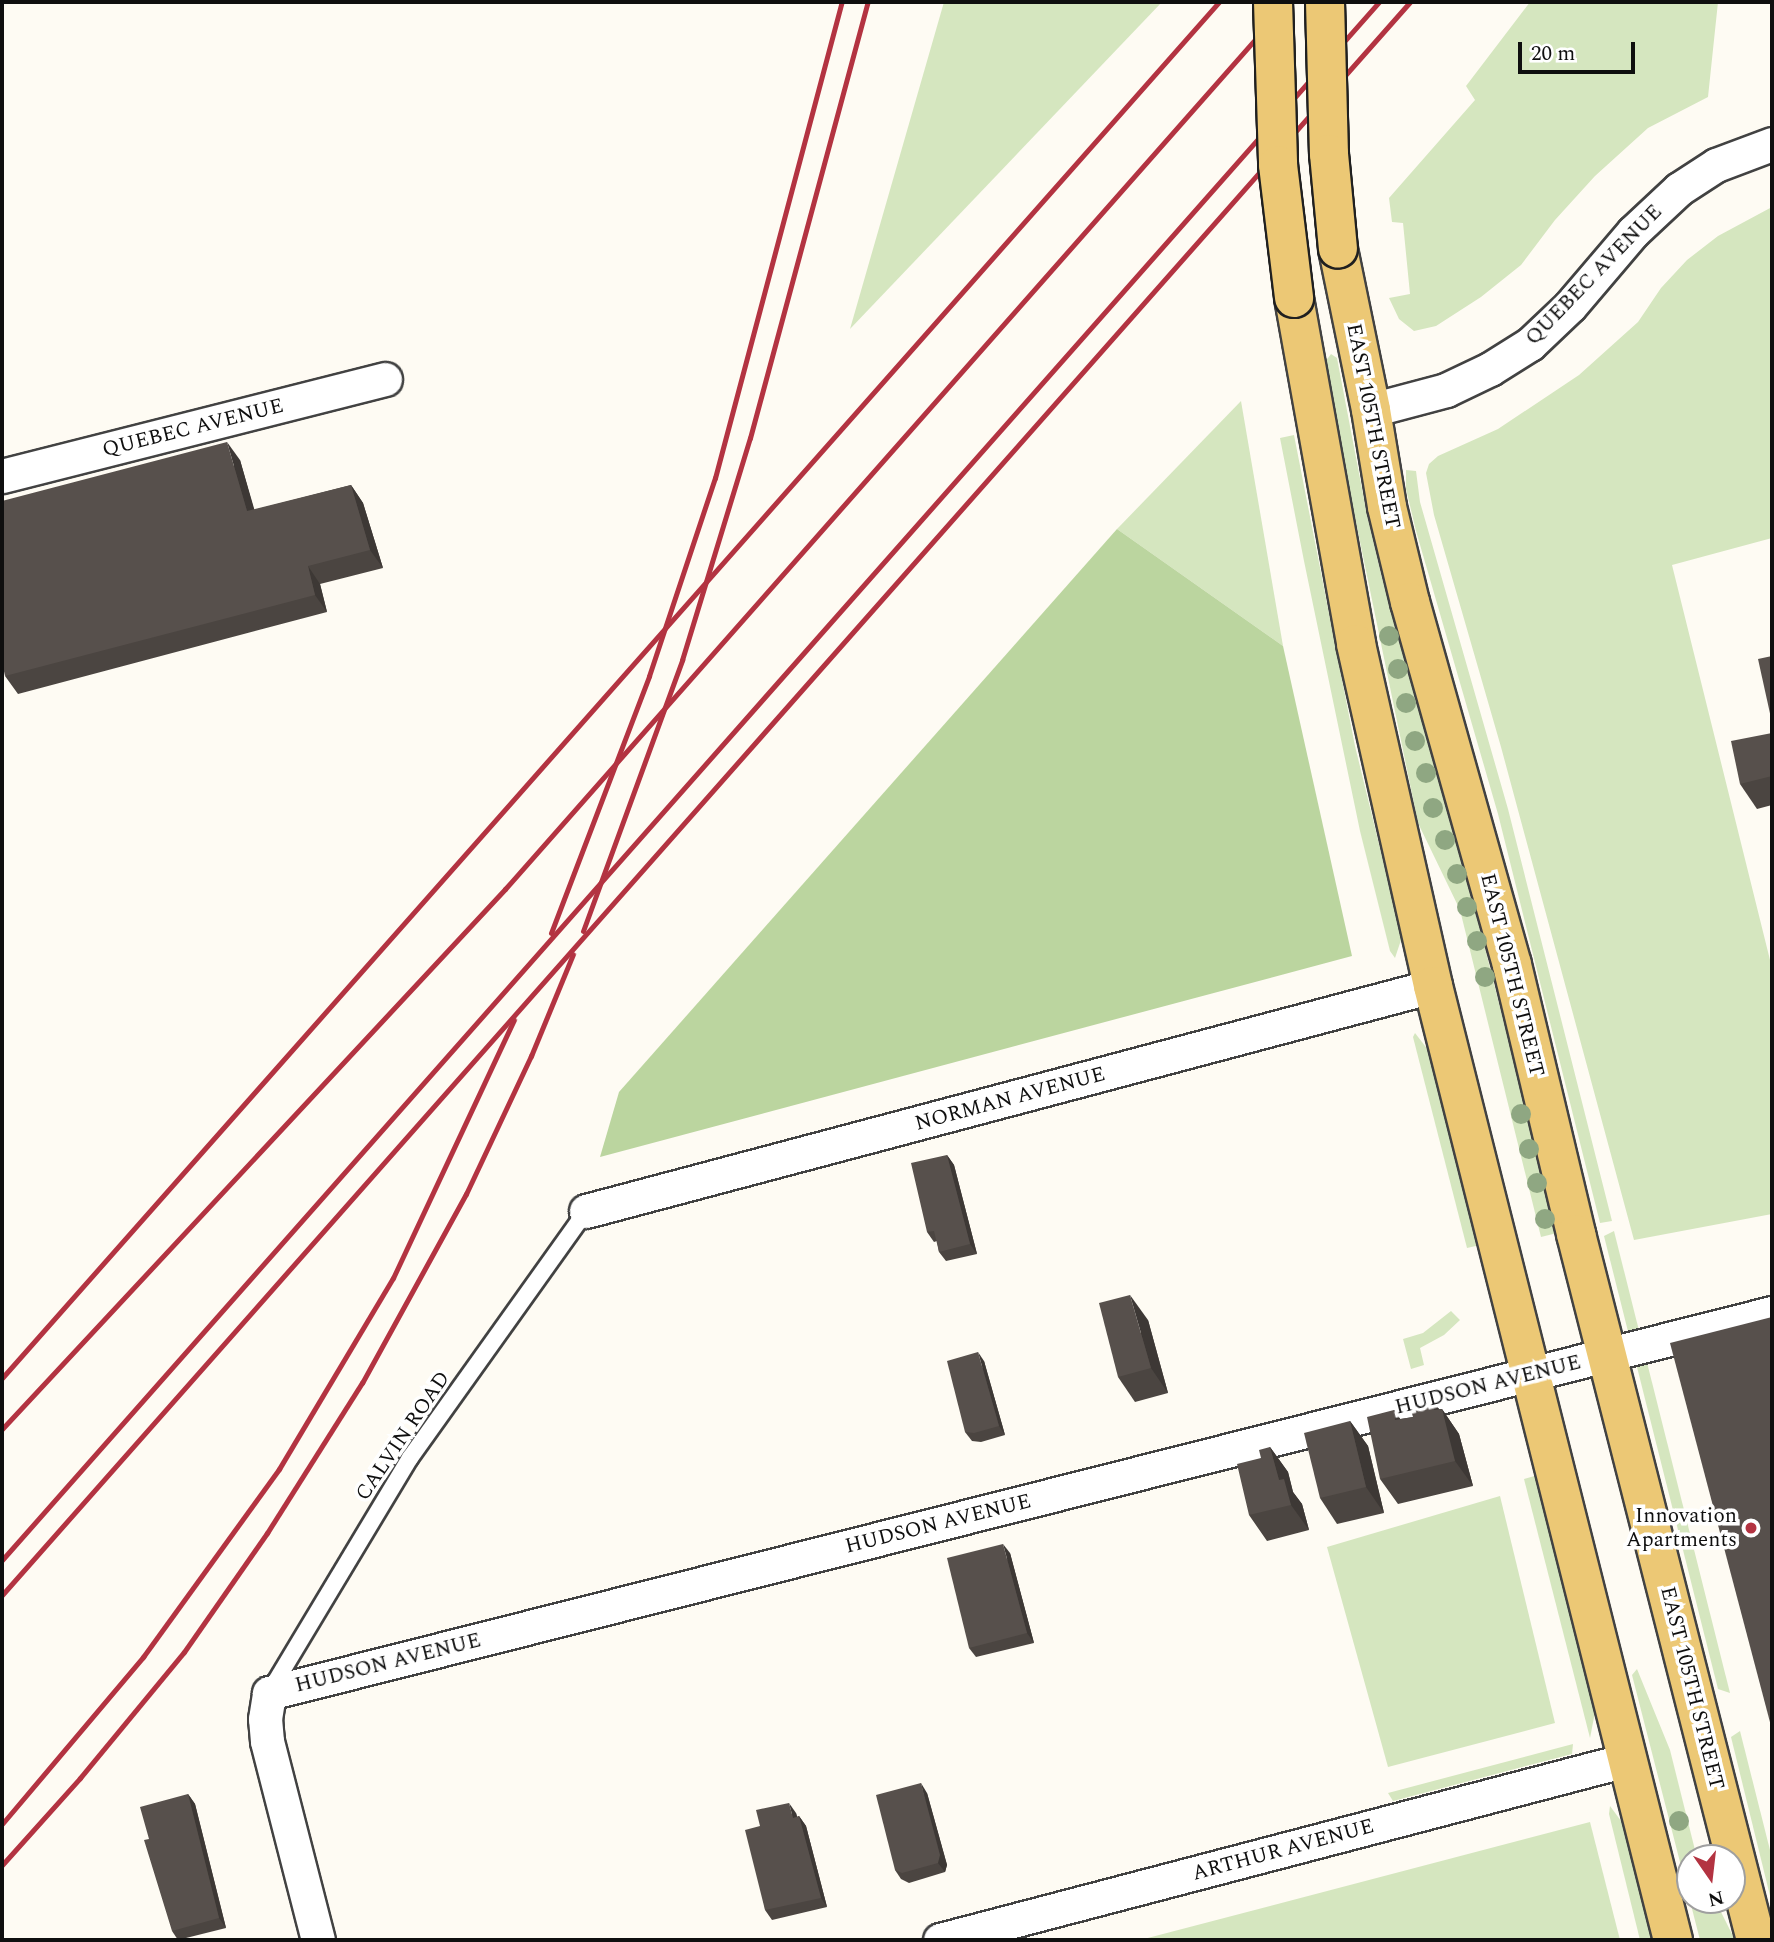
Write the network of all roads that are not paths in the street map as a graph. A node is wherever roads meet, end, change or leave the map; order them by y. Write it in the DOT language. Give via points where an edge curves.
graph roads {
  1 [pos="1273,2"];
  2 [pos="1325,2"];
  3 [pos="1772,144"];
  4 [pos="385,379"];
  5 [pos="1371,410"];
  6 [pos="2,476"];
  7 [pos="1433,986"];
  8 [pos="586,1212"];
  9 [pos="1772,1313"];
  10 [pos="1607,1355"];
  11 [pos="1530,1376"];
  12 [pos="269,1693"];
  13 [pos="1626,1760"];
  14 [pos="318,1940"];
  15 [pos="940,1940"];
  16 [pos="1673,1940"];
  17 [pos="1756,1940"];
  1 -- 7 [label="main road, bridge" via="1278,165 1294,298 1356,644"];
  2 -- 5 [label="main road, EAST 105TH STREET, bridge" via="1329,154 1338,249"];
  3 -- 5 [label="street, QUEBEC AVENUE" via="1716,165 1679,189 1530,344 1446,390"];
  4 -- 6 [label="street, QUEBEC AVENUE"];
  5 -- 10 [label="main road, EAST 105TH STREET" via="1387,507 1410,602 1512,965"];
  7 -- 8 [label="street, NORMAN AVENUE"];
  7 -- 11 [label="main road"];
  8 -- 12 [label="lane, CALVIN ROAD" via="410,1458"];
  9 -- 10 [label="street, HUDSON AVENUE"];
  10 -- 11 [label="street, HUDSON AVENUE"];
  10 -- 17 [label="main road, EAST 105TH STREET"];
  11 -- 12 [label="street, HUDSON AVENUE"];
  11 -- 13 [label="main road"];
  12 -- 14 [label="street" via="268,1741"];
  13 -- 15 [label="street, ARTHUR AVENUE"];
  13 -- 16 [label="main road"];
}
